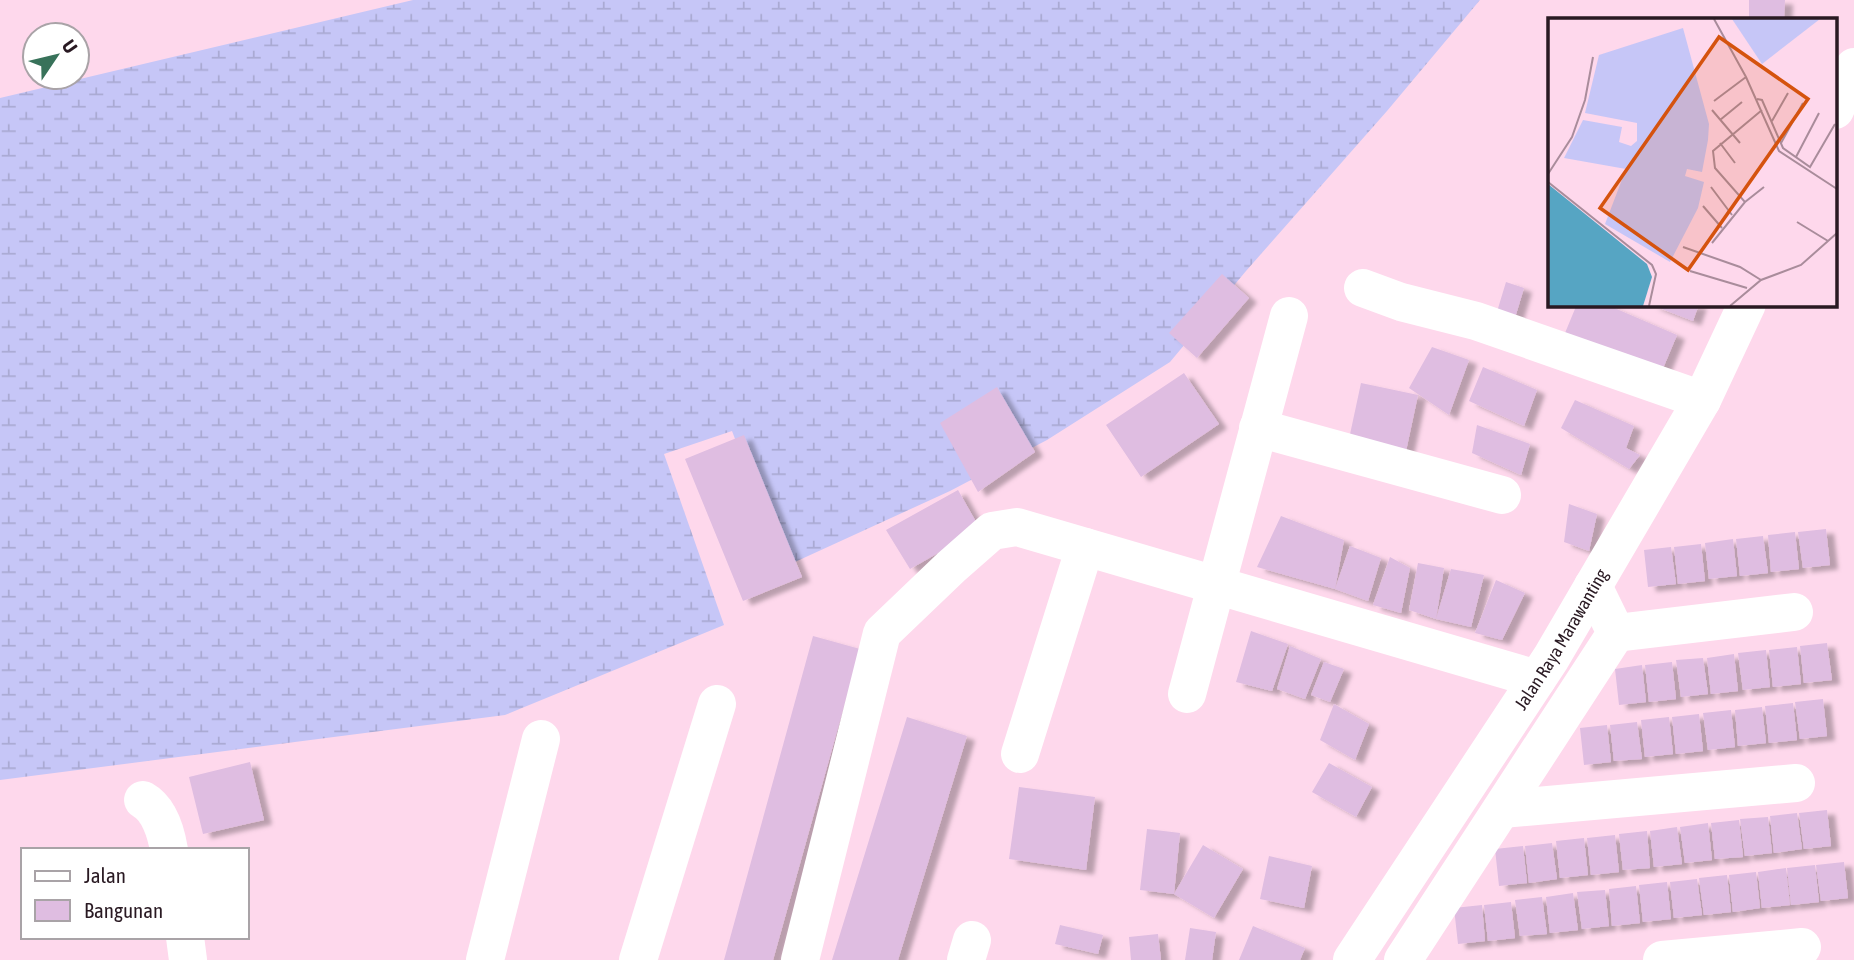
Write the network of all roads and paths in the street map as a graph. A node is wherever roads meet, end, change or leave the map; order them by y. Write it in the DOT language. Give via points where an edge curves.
graph roads {
  1 [pos="1854,67"];
  2 [pos="1836,108"];
  3 [pos="1363,288"];
  4 [pos="1746,306"];
  5 [pos="1289,316"];
  6 [pos="1702,400"];
  7 [pos="1258,428"];
  8 [pos="1502,495"];
  9 [pos="1085,547"];
  10 [pos="1215,585"];
  11 [pos="1593,586"];
  12 [pos="1794,612"];
  13 [pos="1616,633"];
  14 [pos="1537,679"];
  15 [pos="1187,694"];
  16 [pos="717,704"];
  17 [pos="541,739"];
  18 [pos="1020,754"];
  19 [pos="1797,783"];
  20 [pos="143,800"];
  21 [pos="1502,809"];
  22 [pos="169,848"];
  23 [pos="185,939"];
  24 [pos="1802,947"];
  25 [pos="188,960"];
  26 [pos="485,960"];
  27 [pos="638,960"];
  28 [pos="800,960"];
  29 [pos="1352,960"];
  30 [pos="1403,960"];
  31 [pos="1662,960"];
  1 -- 2 [label="street"];
  3 -- 6 [label="street" via="1502,329"];
  4 -- 6 [label="street, Jalan Raya Marawanting"];
  5 -- 7 [label="street"];
  6 -- 11 [label="street, Jalan Raya Marawanting"];
  7 -- 8 [label="street"];
  7 -- 10 [label="street"];
  9 -- 10 [label="street"];
  9 -- 18 [label="street"];
  9 -- 28 [label="street" via="1017,527 992,531 882,633"];
  10 -- 14 [label="street"];
  10 -- 15 [label="street"];
  11 -- 13 [label="street"];
  11 -- 14 [label="street, Jalan Raya Marawanting"];
  12 -- 13 [label="street"];
  13 -- 21 [label="street"];
  14 -- 29 [label="street, Jalan Raya Marawanting"];
  16 -- 27 [label="street"];
  17 -- 26 [label="street"];
  19 -- 21 [label="street"];
  20 -- 22 [label="street" via="166,831"];
  21 -- 30 [label="street"];
  23 -- 25 [label="street"];
  24 -- 31 [label="street"];
}
